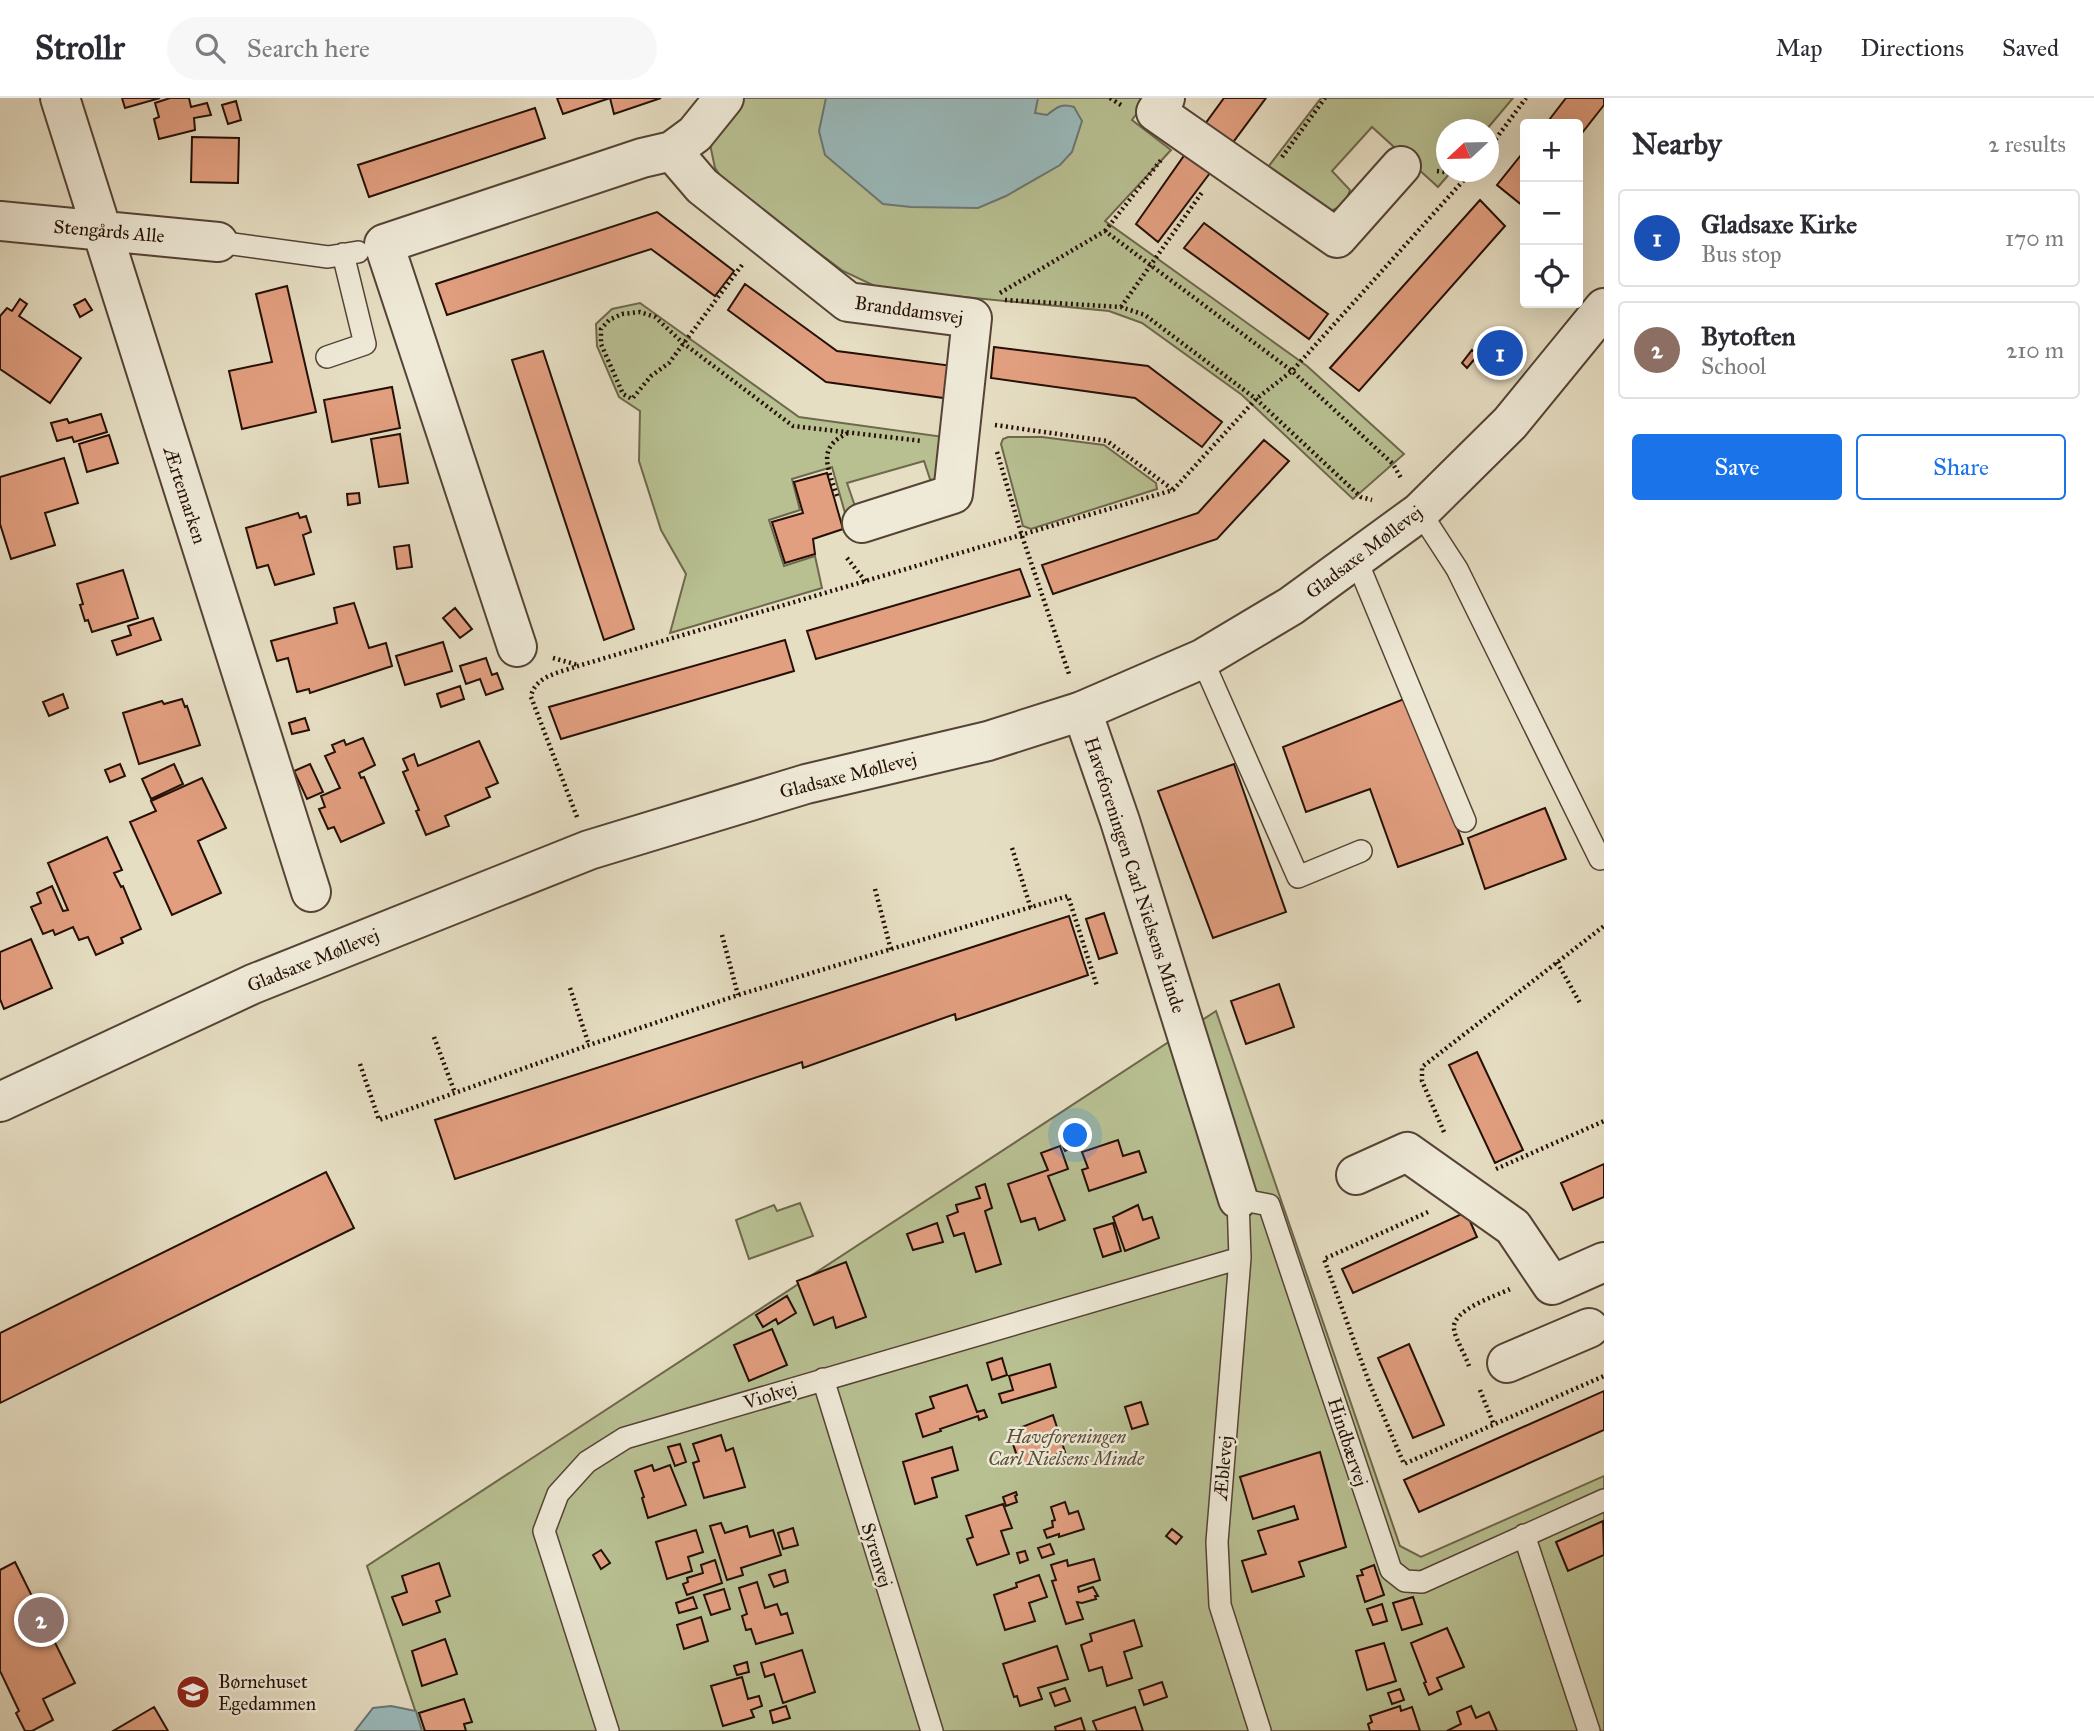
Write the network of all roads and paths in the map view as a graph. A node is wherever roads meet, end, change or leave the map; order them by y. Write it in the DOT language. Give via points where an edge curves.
graph roads {
  1 [pos="61,98"];
  2 [pos="724,98"];
  3 [pos="1165,98"];
  4 [pos="1325,98"];
  5 [pos="1523,99"];
  6 [pos="1183,132"];
  7 [pos="1499,134"];
  8 [pos="672,151"];
  9 [pos="1225,160"];
  10 [pos="1401,166"];
  11 [pos="1261,185"];
  12 [pos="0,221"];
  13 [pos="101,231"];
  14 [pos="1105,231"];
  15 [pos="764,236"];
  16 [pos="218,242"];
  17 [pos="361,250"];
  18 [pos="1150,265"];
  19 [pos="1121,307"];
  20 [pos="981,308"];
  21 [pos="1604,308"];
  22 [pos="683,344"];
  23 [pos="327,357"];
  24 [pos="969,430"];
  25 [pos="849,433"];
  26 [pos="1173,490"];
  27 [pos="1420,512"];
  28 [pos="862,523"];
  29 [pos="1356,559"];
  30 [pos="517,646"];
  31 [pos="1202,659"];
  32 [pos="1082,711"];
  33 [pos="1465,821"];
  34 [pos="1012,848"];
  35 [pos="1361,851"];
  36 [pos="1600,859"];
  37 [pos="874,889"];
  38 [pos="311,892"];
  39 [pos="1031,909"];
  40 [pos="1604,926"];
  41 [pos="722,935"];
  42 [pos="891,950"];
  43 [pos="1557,962"];
  44 [pos="1097,986"];
  45 [pos="570,988"];
  46 [pos="738,995"];
  47 [pos="1580,1003"];
  48 [pos="434,1037"];
  49 [pos="589,1045"];
  50 [pos="360,1064"];
  51 [pos="455,1093"];
  52 [pos="0,1102"];
  53 [pos="1604,1121"];
  54 [pos="1450,1144"];
  55 [pos="1356,1175"];
  56 [pos="1479,1183"];
  57 [pos="1238,1199"];
  58 [pos="1240,1258"];
  59 [pos="1604,1262"];
  60 [pos="1552,1285"];
  61 [pos="1507,1363"];
  62 [pos="1604,1376"];
  63 [pos="823,1379"];
  64 [pos="1604,1500"];
  65 [pos="1524,1535"];
  66 [pos="608,1731"];
  67 [pos="932,1731"];
  68 [pos="1260,1731"];
  69 [pos="1589,1731"];
  1 -- 13 [label="street, Ærtemarken"];
  2 -- 8 [label="street" via="695,134"];
  3 -- 6 [label="street" via="1156,112"];
  4 -- 11 [label="path"];
  5 -- 7 [label="path"];
  6 -- 9 [label="street"];
  6 -- 14 [label="path"];
  8 -- 15 [label="street, Branddamsvej" via="702,186"];
  8 -- 17 [label="street"];
  9 -- 11 [label="street"];
  9 -- 18 [label="path"];
  10 -- 11 [label="street" via="1337,238"];
  12 -- 13 [label="street, Stengårds Alle"];
  13 -- 16 [label="street, Stengårds Alle"];
  13 -- 38 [label="street, Ærtemarken"];
  14 -- 18 [label="path"];
  14 -- 20 [label="path"];
  15 -- 20 [label="street, Branddamsvej" via="848,302"];
  15 -- 22 [label="path"];
  16 -- 17 [label="lane" via="327,257"];
  17 -- 23 [label="lane" via="365,344"];
  17 -- 30 [label="street"];
  18 -- 19 [label="path"];
  18 -- 27 [label="path" via="1292,371 1394,464"];
  19 -- 20 [label="path"];
  19 -- 27 [label="path" via="1145,315 1256,399 1361,497"];
  20 -- 24 [label="street, Branddamsvej"];
  21 -- 27 [label="street, Gladsaxe Møllevej" via="1510,423"];
  22 -- 22 [label="path" via="655,317 640,312 622,314 601,329 601,344 623,394 632,399"];
  22 -- 25 [label="path" via="793,426"];
  24 -- 25 [label="path"];
  24 -- 26 [label="path" via="1107,441"];
  24 -- 28 [label="street, Branddamsvej" via="953,495"];
  24 -- 32 [label="path" via="1022,536"];
  25 -- 28 [label="path" via="834,439 827,461 844,520 851,525"];
  27 -- 29 [label="street, Gladsaxe Møllevej"];
  27 -- 36 [label="lane" via="1457,569"];
  29 -- 31 [label="street, Gladsaxe Møllevej" via="1291,606"];
  29 -- 33 [label="lane"];
  31 -- 32 [label="street, Gladsaxe Møllevej"];
  31 -- 35 [label="lane" via="1298,877"];
  32 -- 52 [label="street, Gladsaxe Møllevej" via="988,741 806,783 589,850 253,984"];
  32 -- 57 [label="street, Haveforeningen Carl Nielsens Minde"];
  34 -- 39 [label="path"];
  37 -- 42 [label="path"];
  39 -- 42 [label="path"];
  39 -- 44 [label="path" via="1068,896"];
  40 -- 43 [label="path"];
  41 -- 46 [label="path"];
  42 -- 46 [label="path"];
  43 -- 47 [label="path"];
  43 -- 54 [label="path" via="1422,1067 1422,1081"];
  45 -- 49 [label="path"];
  46 -- 49 [label="path"];
  48 -- 51 [label="path"];
  49 -- 51 [label="path"];
  50 -- 51 [label="path" via="379,1120"];
  53 -- 56 [label="path"];
  55 -- 56 [label="street" via="1407,1152"];
  56 -- 60 [label="street"];
  56 -- 62 [label="path" via="1324,1259 1404,1464"];
  57 -- 58 [label="lane, Æblevej"];
  57 -- 65 [label="lane, Hindbærvej" via="1269,1205 1391,1570 1405,1581 1422,1582"];
  58 -- 63 [label="lane, Violvej"];
  58 -- 68 [label="lane, Æblevej" via="1217,1542 1220,1605"];
  59 -- 60 [label="street"];
  60 -- 61 [label="street" via="1582,1331"];
  63 -- 66 [label="lane, Violvej" via="625,1438 587,1461 558,1494 544,1531"];
  63 -- 67 [label="lane, Syrenvej"];
  64 -- 65 [label="lane, Hindbærvej"];
  65 -- 69 [label="lane"];
}
